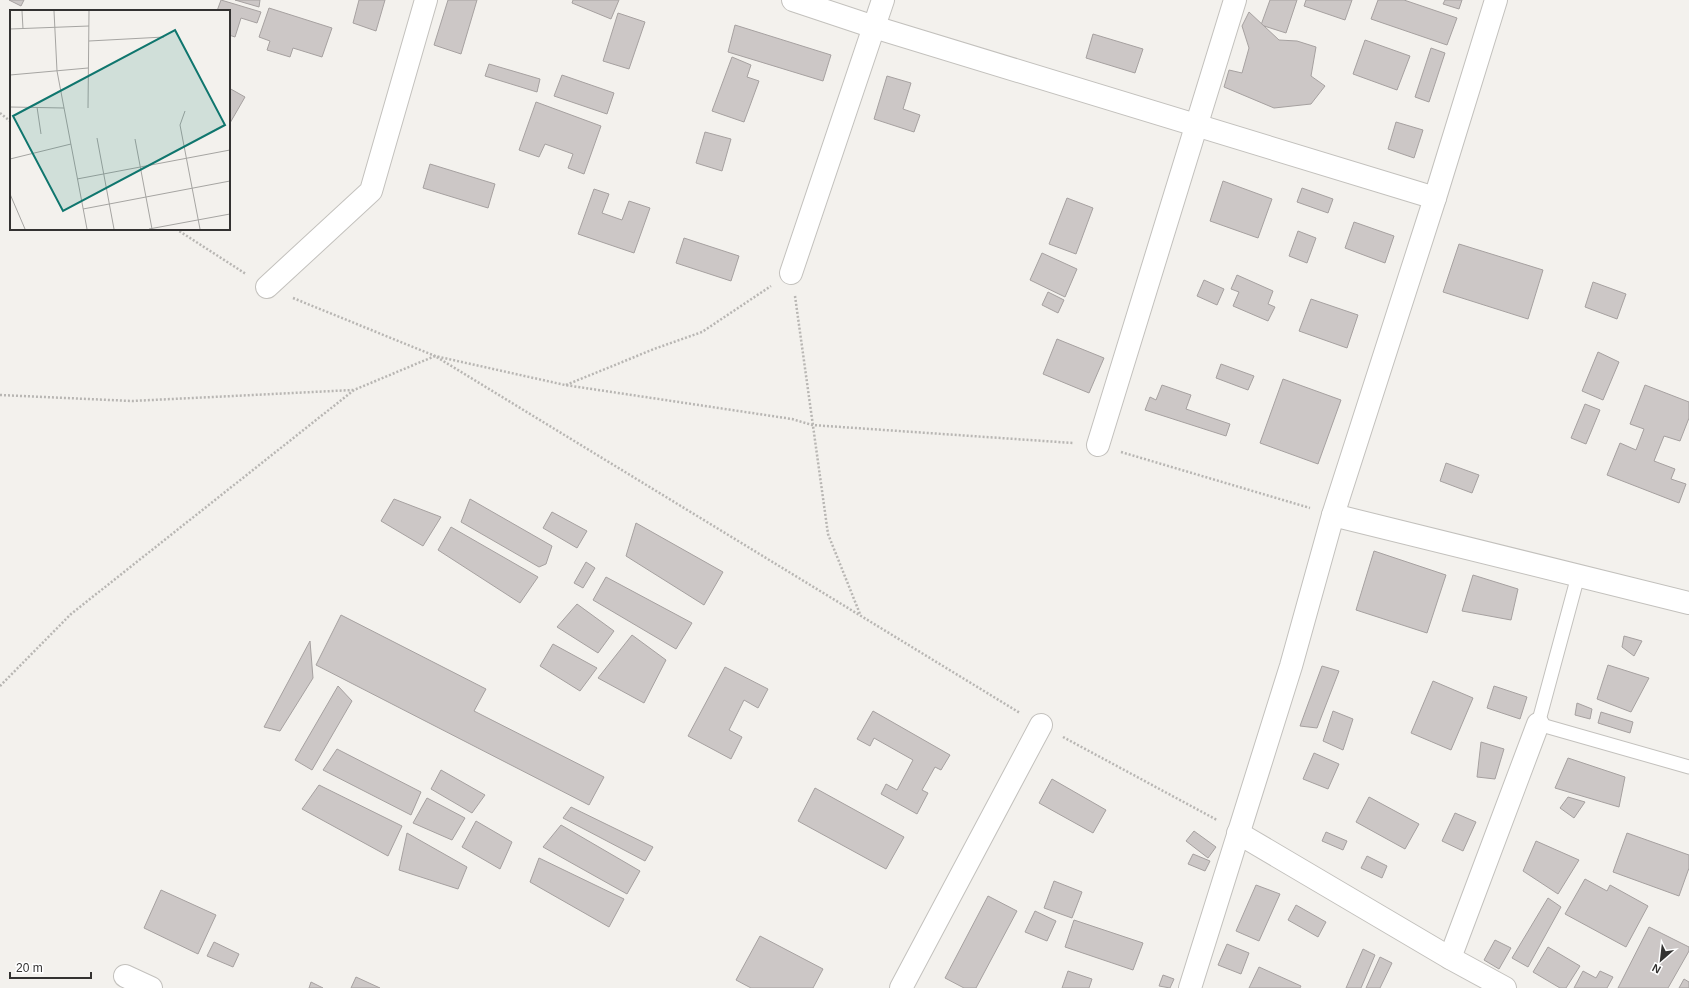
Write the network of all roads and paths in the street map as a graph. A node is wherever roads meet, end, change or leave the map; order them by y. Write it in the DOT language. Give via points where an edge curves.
graph roads {
  1 [pos="426,0"];
  2 [pos="793,0"];
  3 [pos="883,0"];
  4 [pos="1235,0"];
  5 [pos="1496,0"];
  6 [pos="874,27"];
  7 [pos="0,114"];
  8 [pos="10,121"];
  9 [pos="1195,124"];
  10 [pos="1435,198"];
  11 [pos="178,230"];
  12 [pos="791,273"];
  13 [pos="267,288"];
  14 [pos="435,356"];
  15 [pos="565,385"];
  16 [pos="354,390"];
  17 [pos="0,395"];
  18 [pos="812,425"];
  19 [pos="1098,445"];
  20 [pos="1333,515"];
  21 [pos="1578,576"];
  22 [pos="1689,603"];
  23 [pos="861,616"];
  24 [pos="0,686"];
  25 [pos="1538,724"];
  26 [pos="1041,726"];
  27 [pos="1689,767"];
  28 [pos="1238,833"];
  29 [pos="1450,958"];
  30 [pos="125,976"];
  31 [pos="151,988"];
  32 [pos="901,988"];
  33 [pos="1190,988"];
  34 [pos="1505,988"];
  1 -- 13 [label="street" via="371,191"];
  2 -- 6 [label="street"];
  3 -- 6 [label="street"];
  4 -- 9 [label="street"];
  5 -- 10 [label="street"];
  6 -- 9 [label="street"];
  6 -- 12 [label="street"];
  7 -- 8 [label="path"];
  9 -- 10 [label="street"];
  9 -- 19 [label="street"];
  10 -- 20 [label="street"];
  11 -- 13 [label="path"];
  12 -- 15 [label="path" via="702,332"];
  12 -- 18 [label="path"];
  13 -- 14 [label="path"];
  14 -- 15 [label="path"];
  14 -- 16 [label="path"];
  14 -- 23 [label="path"];
  15 -- 18 [label="path" via="792,419"];
  16 -- 17 [label="path" via="132,401"];
  16 -- 24 [label="path" via="71,614"];
  18 -- 19 [label="path"];
  18 -- 23 [label="path" via="828,534"];
  19 -- 20 [label="path"];
  20 -- 21 [label="street"];
  20 -- 28 [label="street" via="1291,666"];
  21 -- 22 [label="street"];
  21 -- 25 [label="lane"];
  23 -- 26 [label="path"];
  25 -- 27 [label="lane"];
  25 -- 29 [label="street"];
  26 -- 28 [label="path"];
  26 -- 32 [label="street"];
  28 -- 29 [label="street"];
  28 -- 33 [label="street"];
  29 -- 34 [label="street"];
  30 -- 31 [label="street"];
}
